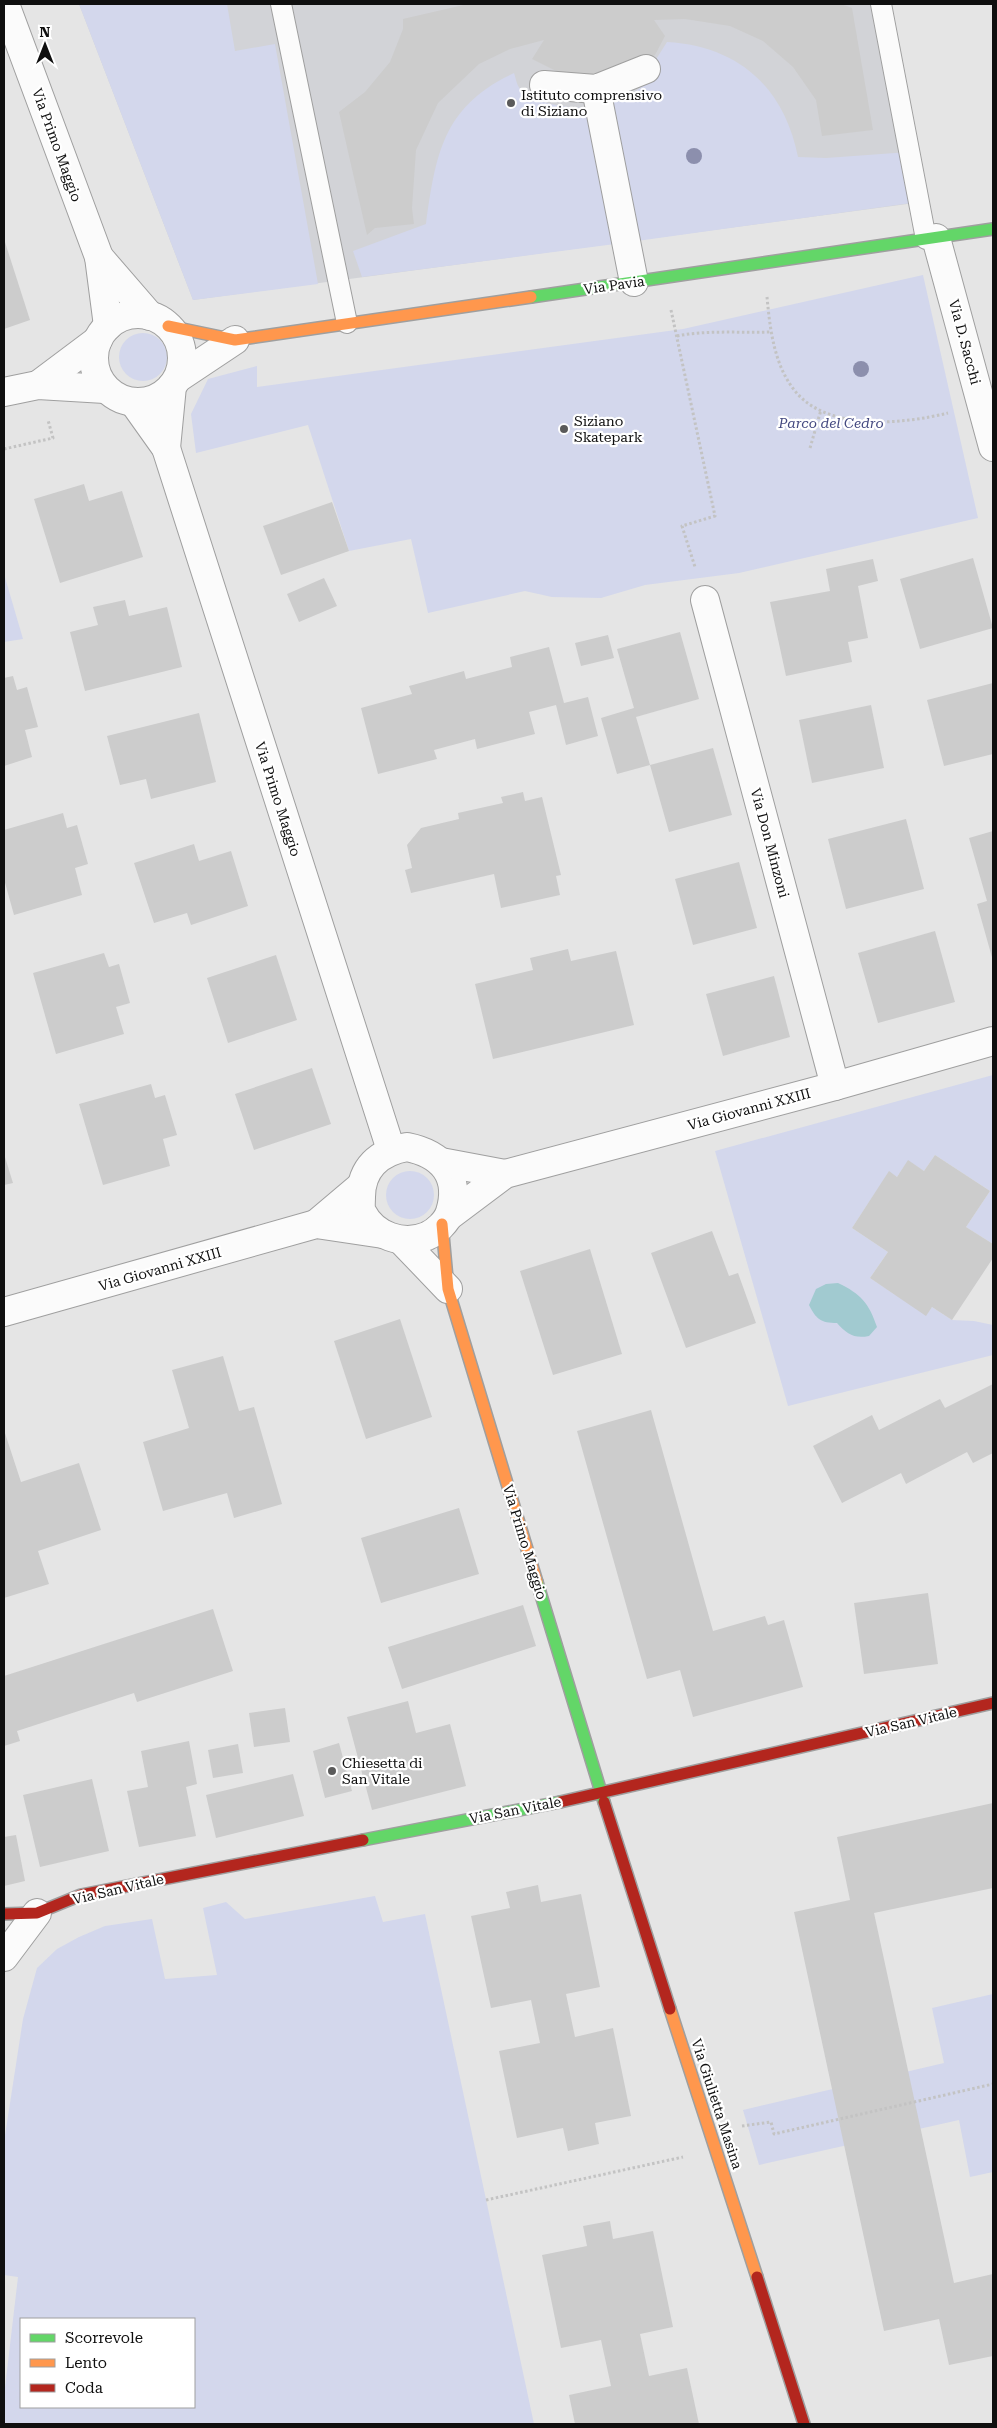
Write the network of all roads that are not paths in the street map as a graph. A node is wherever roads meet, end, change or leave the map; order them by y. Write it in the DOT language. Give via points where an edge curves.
graph roads {
  1 [pos="5,4"];
  2 [pos="281,4"];
  3 [pos="881,4"];
  4 [pos="646,69"];
  5 [pos="544,85"];
  6 [pos="596,89"];
  7 [pos="993,229"];
  8 [pos="931,239"];
  9 [pos="99,257"];
  10 [pos="634,282"];
  11 [pos="159,321"];
  12 [pos="348,323"];
  13 [pos="103,333"];
  14 [pos="235,340"];
  15 [pos="175,382"];
  16 [pos="38,385"];
  17 [pos="105,389"];
  18 [pos="4,392"];
  19 [pos="134,403"];
  20 [pos="993,447"];
  21 [pos="166,448"];
  22 [pos="705,600"];
  23 [pos="993,1041"];
  24 [pos="835,1086"];
  25 [pos="391,1150"];
  26 [pos="441,1162"];
  27 [pos="505,1174"];
  28 [pos="361,1186"];
  29 [pos="445,1220"];
  30 [pos="316,1224"];
  31 [pos="393,1237"];
  32 [pos="448,1289"];
  33 [pos="4,1312"];
  34 [pos="993,1703"];
  35 [pos="601,1794"];
  36 [pos="37,1913"];
  37 [pos="4,1914"];
  38 [pos="4,1957"];
  39 [pos="804,2424"];
  1 -- 9 [label="street, Via Primo Maggio"];
  2 -- 12 [label="lane"];
  3 -- 8 [label="lane"];
  4 -- 6 [label="street"];
  5 -- 6 [label="street"];
  6 -- 10 [label="street"];
  7 -- 8 [label="street, Via Pavia"];
  8 -- 10 [label="street, Via Pavia"];
  8 -- 20 [label="street, Via D. Sacchi"];
  9 -- 11 [label="street, Via Primo Maggio"];
  9 -- 13 [label="street, Via Primo Maggio"];
  10 -- 12 [label="street, Via Pavia"];
  11 -- 13 [label="street" via="136,314 122,317"];
  11 -- 14 [label="street, Via Pavia"];
  11 -- 15 [label="street, Via Primo Maggio" via="180,343 183,360"];
  12 -- 14 [label="street, Via Pavia"];
  13 -- 16 [label="street"];
  13 -- 17 [label="street, Via Primo Maggio" via="94,357 97,374"];
  14 -- 15 [label="street, Via Pavia"];
  15 -- 19 [label="street" via="167,392 151,401"];
  15 -- 21 [label="street, Via Primo Maggio"];
  16 -- 17 [label="street"];
  16 -- 18 [label="street"];
  17 -- 19 [label="street"];
  19 -- 21 [label="street, Via Primo Maggio"];
  21 -- 25 [label="street, Via Primo Maggio"];
  22 -- 24 [label="street, Via Don Minzoni"];
  23 -- 24 [label="street, Via Giovanni XXIII"];
  24 -- 27 [label="street, Via Giovanni XXIII"];
  25 -- 26 [label="street" via="407,1147 423,1150"];
  25 -- 28 [label="street, Via Primo Maggio" via="376,1158 364,1175"];
  26 -- 27 [label="street, Via Giovanni XXIII"];
  26 -- 29 [label="street, Via Primo Maggio" via="453,1184 454,1200"];
  27 -- 29 [label="street, Via Giovanni XXIII"];
  28 -- 30 [label="street, Via Giovanni XXIII"];
  28 -- 31 [label="street, Via Primo Maggio" via="361,1211 375,1228"];
  29 -- 31 [label="street" via="434,1233 419,1240"];
  29 -- 32 [label="street, Via Primo Maggio"];
  30 -- 31 [label="street, Via Giovanni XXIII"];
  30 -- 33 [label="street, Via Giovanni XXIII"];
  31 -- 32 [label="street, Via Primo Maggio"];
  32 -- 35 [label="street, Via Primo Maggio"];
  34 -- 35 [label="street, Via San Vitale"];
  35 -- 36 [label="street, Via San Vitale" via="81,1895"];
  35 -- 39 [label="street, Via Giulietta Masina"];
  36 -- 37 [label="street, Via San Vitale"];
  36 -- 38 [label="street"];
}
